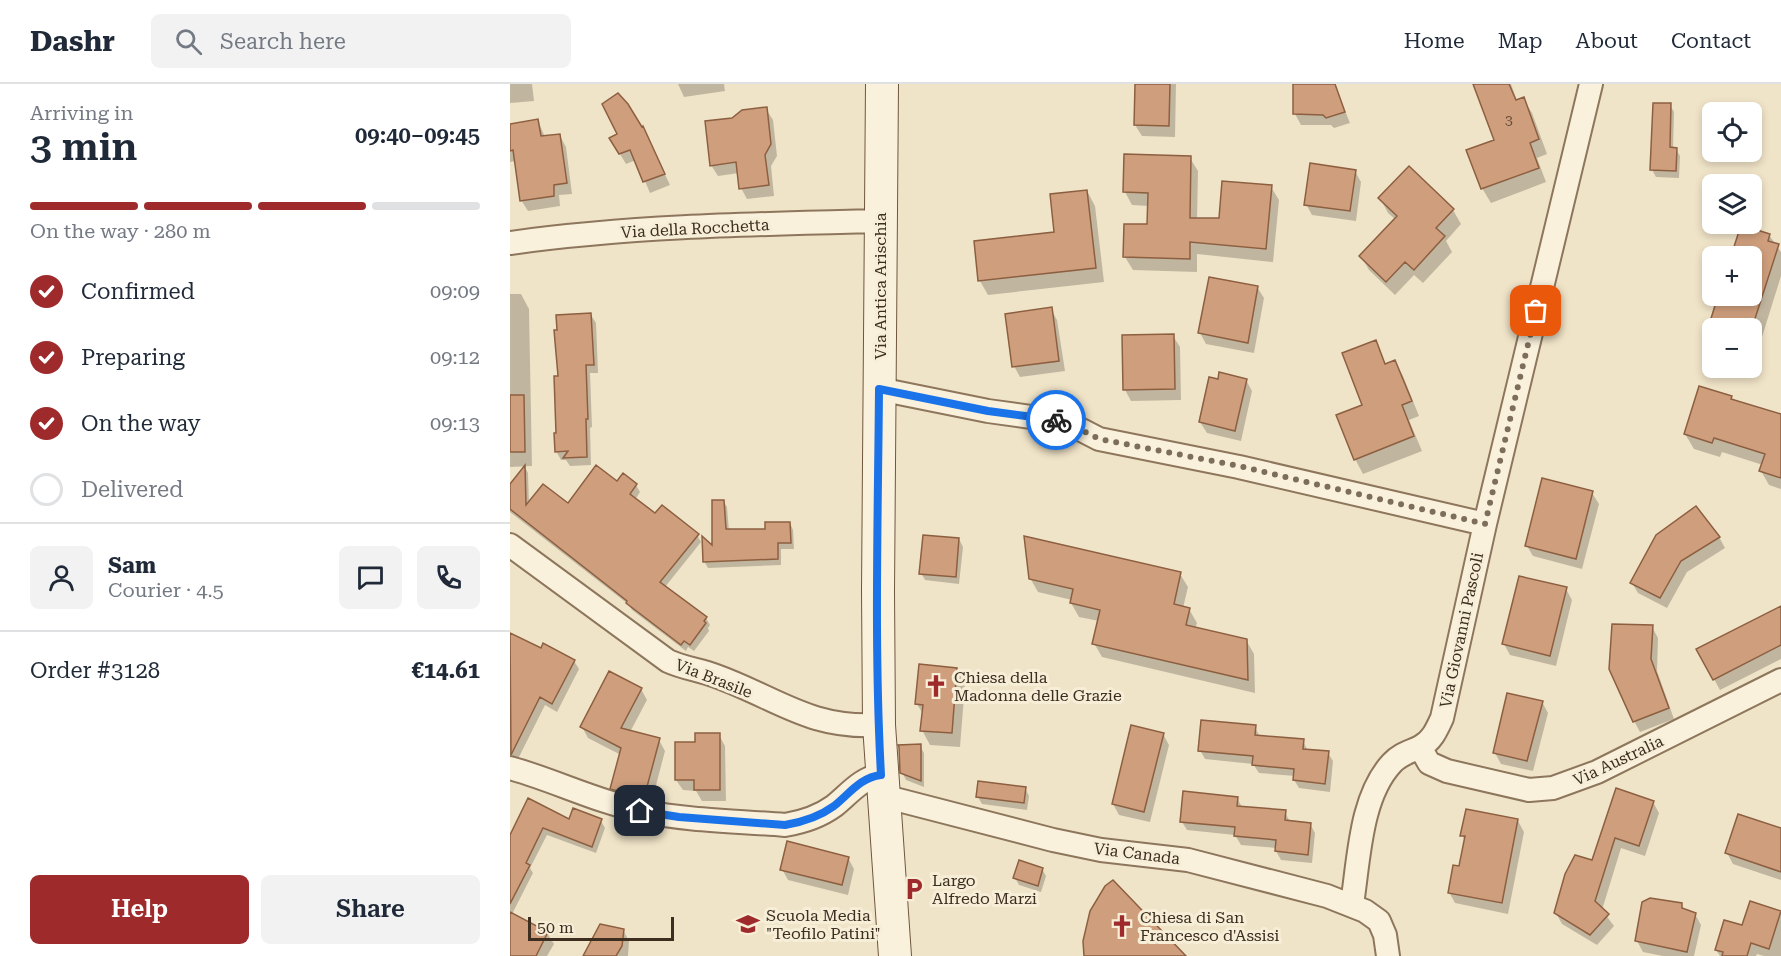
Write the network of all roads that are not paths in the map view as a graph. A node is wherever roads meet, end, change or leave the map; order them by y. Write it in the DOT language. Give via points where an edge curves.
graph roads {
  1 [pos="882,84"];
  2 [pos="1591,84"];
  3 [pos="880,221"];
  4 [pos="510,243"];
  5 [pos="879,389"];
  6 [pos="1485,524"];
  7 [pos="510,545"];
  8 [pos="1781,680"];
  9 [pos="879,725"];
  10 [pos="1420,747"];
  11 [pos="510,768"];
  12 [pos="882,786"];
  13 [pos="1352,904"];
  14 [pos="895,956"];
  15 [pos="1388,956"];
  1 -- 3 [label="main road, Via Antica Arischia"];
  2 -- 6 [label="street, Via Giovanni Pascoli"];
  3 -- 4 [label="street, Via della Rocchetta" via="713,226"];
  3 -- 5 [label="main road, Via Antica Arischia"];
  5 -- 6 [label="street" via="1066,422 1099,439 1239,466"];
  5 -- 9 [label="main road, Via Antica Arischia"];
  6 -- 10 [label="street, Via Giovanni Pascoli" via="1442,718 1430,739"];
  7 -- 9 [label="street, Via Brasile" via="668,661 717,676 812,718 846,725"];
  8 -- 10 [label="street, Via Australia" via="1598,772 1546,789 1529,790 1447,771 1429,763"];
  9 -- 12 [label="main road, Via Antica Arischia"];
  10 -- 13 [label="street, Via Giovanni Pascoli" via="1394,760 1374,790"];
  11 -- 12 [label="street" via="640,811 785,825 818,816 868,778"];
  12 -- 13 [label="street, Via Canada" via="1089,848 1188,860"];
  12 -- 14 [label="main road, Via Antica Arischia"];
  13 -- 15 [label="street, Via Canada" via="1383,927"];
}
